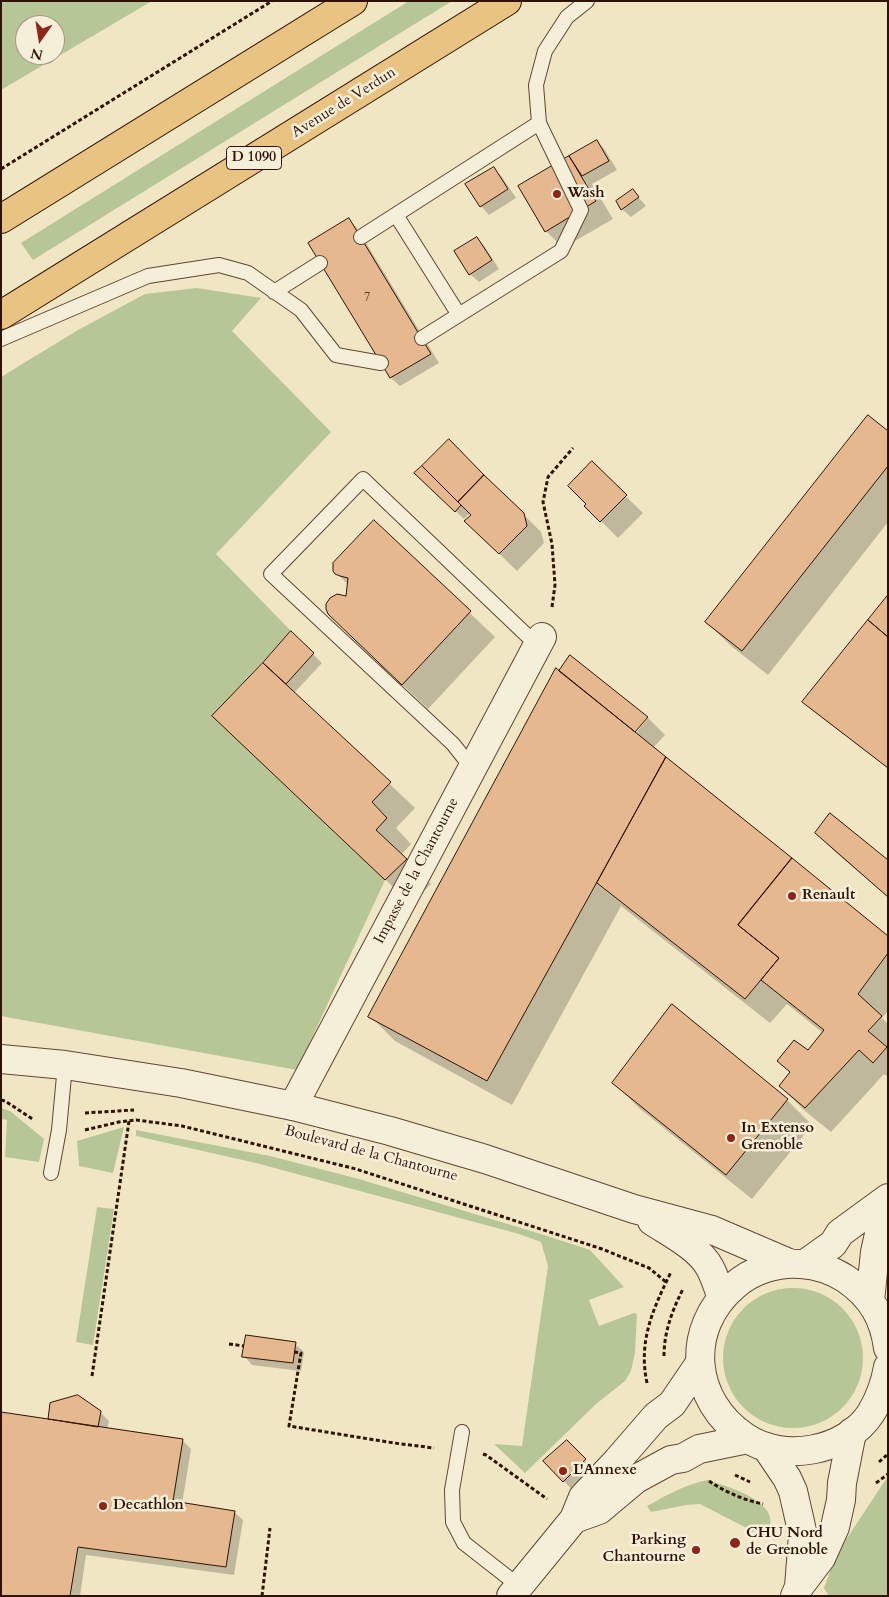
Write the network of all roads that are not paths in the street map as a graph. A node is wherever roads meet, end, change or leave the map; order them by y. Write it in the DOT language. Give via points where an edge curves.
graph roads {
  1 [pos="353,1"];
  2 [pos="508,1"];
  3 [pos="587,1"];
  4 [pos="539,123"];
  5 [pos="396,215"];
  6 [pos="1,219"];
  7 [pos="361,237"];
  8 [pos="320,263"];
  9 [pos="274,292"];
  10 [pos="1,315"];
  11 [pos="459,315"];
  12 [pos="422,338"];
  13 [pos="1,339"];
  14 [pos="381,363"];
  15 [pos="540,641"];
  16 [pos="472,768"];
  17 [pos="1,1059"];
  18 [pos="65,1065"];
  19 [pos="293,1106"];
  20 [pos="51,1173"];
  21 [pos="888,1198"];
  22 [pos="888,1208"];
  23 [pos="634,1209"];
  24 [pos="797,1264"];
  25 [pos="722,1298"];
  26 [pos="870,1301"];
  27 [pos="887,1337"];
  28 [pos="700,1363"];
  29 [pos="888,1367"];
  30 [pos="870,1418"];
  31 [pos="462,1432"];
  32 [pos="757,1443"];
  33 [pos="574,1519"];
  34 [pos="515,1591"];
  35 [pos="797,1591"];
  1 -- 6 [label="main road"];
  2 -- 10 [label="main road, Avenue de Verdun / D 1090"];
  3 -- 4 [label="lane" via="567,17 545,51 536,85"];
  4 -- 5 [label="lane"];
  4 -- 11 [label="lane" via="581,210 561,252"];
  5 -- 7 [label="lane"];
  5 -- 11 [label="lane"];
  8 -- 9 [label="lane"];
  9 -- 13 [label="lane" via="248,273 219,265 148,276"];
  9 -- 14 [label="lane" via="301,310 336,355"];
  11 -- 12 [label="lane"];
  15 -- 16 [label="street, Impasse de la Chantourne"];
  15 -- 16 [label="lane" via="363,479 271,574 453,744"];
  16 -- 19 [label="street, Impasse de la Chantourne"];
  17 -- 18 [label="street, Boulevard de la Chantourne"];
  18 -- 19 [label="street, Boulevard de la Chantourne" via="181,1083"];
  18 -- 20 [label="lane" via="60,1130"];
  19 -- 23 [label="street, Boulevard de la Chantourne" via="485,1159"];
  21 -- 24 [label="street" via="840,1233 833,1244"];
  22 -- 26 [label="street" via="875,1252"];
  23 -- 24 [label="street, Boulevard de la Chantourne" via="712,1230"];
  23 -- 25 [label="street, Boulevard de la Chantourne" via="706,1260"];
  24 -- 25 [label="street" via="765,1268 742,1278"];
  24 -- 26 [label="street, Boulevard de la Chantourne" via="813,1264 837,1273 858,1287"];
  25 -- 28 [label="street" via="710,1315 702,1339"];
  26 -- 27 [label="street, Boulevard de la Chantourne"];
  28 -- 32 [label="street" via="703,1382 720,1415 733,1428"];
  28 -- 33 [label="street" via="672,1404 656,1416 583,1497"];
  29 -- 30 [label="street" via="884,1388"];
  30 -- 32 [label="street" via="837,1442 811,1450 784,1450"];
  30 -- 35 [label="street" via="842,1483 835,1527 821,1558"];
  31 -- 34 [label="lane" via="452,1490 453,1522 464,1543"];
  32 -- 33 [label="street" via="699,1449 672,1460 636,1479 599,1510"];
  32 -- 35 [label="street" via="787,1478 793,1491 803,1535"];
  33 -- 34 [label="street"];
}
